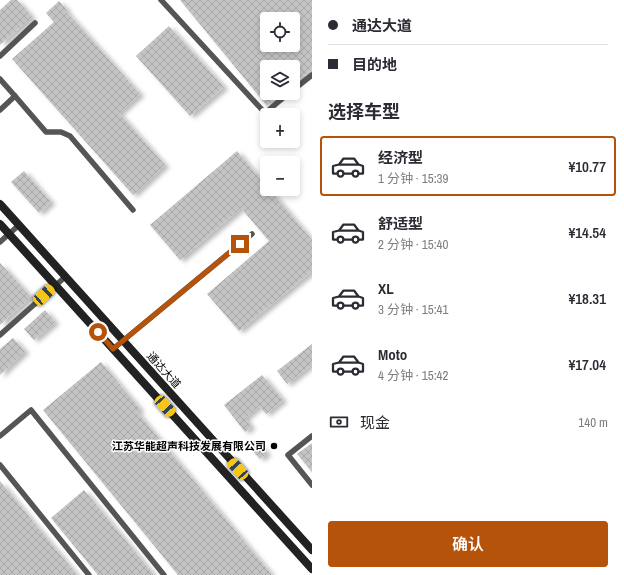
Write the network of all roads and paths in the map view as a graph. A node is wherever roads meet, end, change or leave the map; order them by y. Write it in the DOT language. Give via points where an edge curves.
graph roads {
  1 [pos="161,0"];
  2 [pos="35,23"];
  3 [pos="0,56"];
  4 [pos="312,75"];
  5 [pos="0,79"];
  6 [pos="300,84"];
  7 [pos="15,96"];
  8 [pos="281,100"];
  9 [pos="0,110"];
  10 [pos="0,204"];
  11 [pos="133,210"];
  12 [pos="0,224"];
  13 [pos="19,225"];
  14 [pos="9,234"];
  15 [pos="252,234"];
  16 [pos="0,242"];
  17 [pos="65,277"];
  18 [pos="55,285"];
  19 [pos="0,335"];
  20 [pos="123,340"];
  21 [pos="113,349"];
  22 [pos="0,436"];
  23 [pos="312,436"];
  24 [pos="0,465"];
  25 [pos="312,485"];
  26 [pos="309,542"];
  27 [pos="312,550"];
  28 [pos="312,569"];
  29 [pos="89,575"];
  30 [pos="164,575"];
  1 -- 8 [label="lane" via="264,113"];
  2 -- 3 [label="lane"];
  4 -- 6 [label="lane"];
  5 -- 7 [label="lane"];
  7 -- 9 [label="lane"];
  7 -- 11 [label="lane" via="46,132 65,133 74,140"];
  10 -- 13 [label="main road, 通达大道"];
  12 -- 14 [label="main road"];
  13 -- 14 [label="lane"];
  13 -- 17 [label="main road, 通达大道"];
  14 -- 16 [label="lane"];
  14 -- 18 [label="main road"];
  15 -- 20 [label="lane"];
  17 -- 18 [label="lane"];
  17 -- 20 [label="main road, 通达大道"];
  18 -- 19 [label="lane"];
  18 -- 21 [label="main road"];
  20 -- 21 [label="lane"];
  20 -- 26 [label="main road, 通达大道"];
  21 -- 28 [label="main road"];
  22 -- 30 [label="lane" via="31,410"];
  23 -- 25 [label="lane" via="288,455"];
  24 -- 29 [label="lane"];
  26 -- 27 [label="main road, 通达大道"];
}
